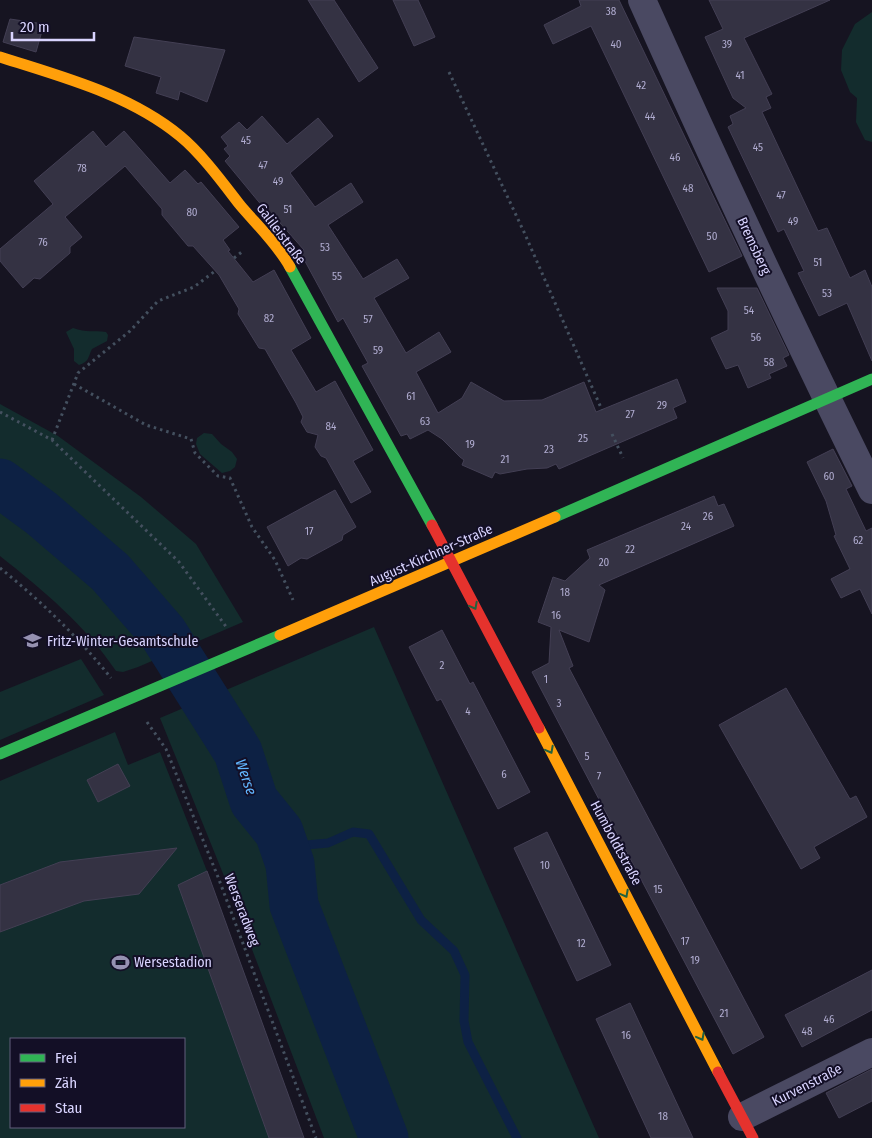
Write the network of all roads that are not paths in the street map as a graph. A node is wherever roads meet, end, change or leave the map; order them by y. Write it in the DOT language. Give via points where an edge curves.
graph roads {
  1 [pos="642,0"];
  2 [pos="0,57"];
  3 [pos="872,379"];
  4 [pos="826,398"];
  5 [pos="872,490"];
  6 [pos="452,562"];
  7 [pos="0,754"];
  8 [pos="872,1052"];
  9 [pos="748,1128"];
  1 -- 4 [label="street, Bremsberg"];
  2 -- 6 [label="street, Galileistraße" via="120,99 153,115 194,150 287,261"];
  3 -- 4 [label="street, August-Kirchner-Straße"];
  4 -- 5 [label="street, Bremsberg"];
  4 -- 6 [label="street, August-Kirchner-Straße"];
  6 -- 7 [label="street, August-Kirchner-Straße"];
  6 -- 9 [label="street, Humboldtstraße, one-way"];
  8 -- 9 [label="street, Kurvenstraße"];
}
